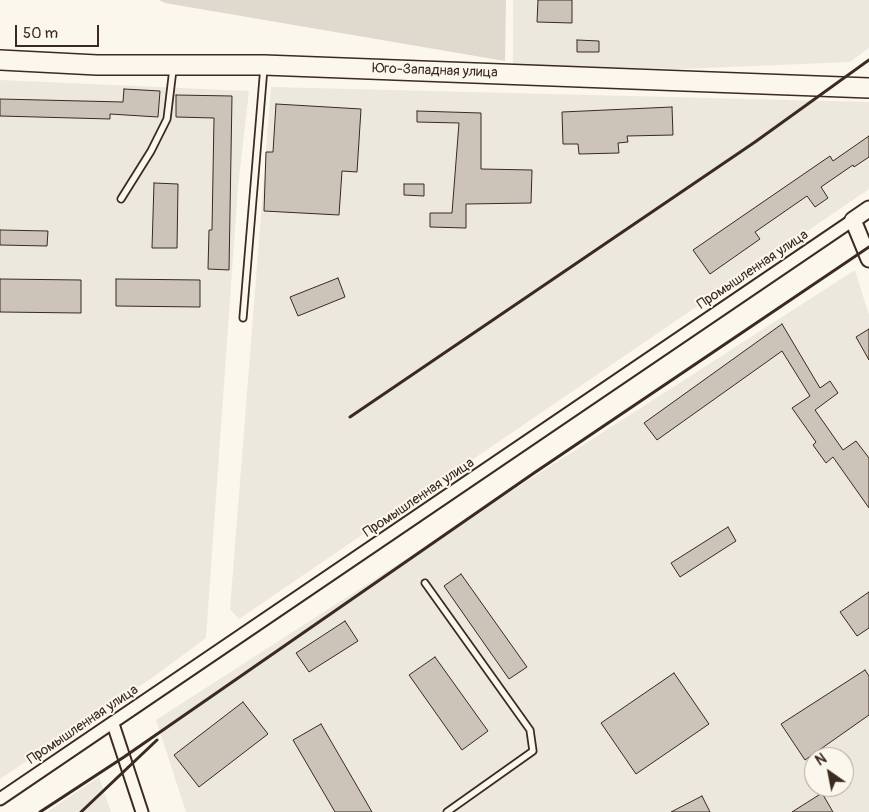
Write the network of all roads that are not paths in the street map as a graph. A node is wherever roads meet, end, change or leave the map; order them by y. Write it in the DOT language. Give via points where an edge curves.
graph roads {
  1 [pos="0,60"];
  2 [pos="174,63"];
  3 [pos="264,65"];
  4 [pos="869,88"];
  5 [pos="121,199"];
  6 [pos="869,209"];
  7 [pos="853,220"];
  8 [pos="869,258"];
  9 [pos="243,318"];
  10 [pos="425,583"];
  11 [pos="113,724"];
  12 [pos="0,799"];
  13 [pos="142,812"];
  14 [pos="447,812"];
  1 -- 2 [label="main road, Юго-Западная улица" via="97,65"];
  2 -- 3 [label="main road, Юго-Западная улица"];
  2 -- 5 [label="lane" via="166,119 151,151"];
  3 -- 4 [label="main road, Юго-Западная улица"];
  3 -- 9 [label="lane"];
  6 -- 7 [label="street"];
  7 -- 8 [label="street"];
  7 -- 11 [label="street, Промышленная улица"];
  10 -- 14 [label="lane" via="530,730 532,751"];
  11 -- 12 [label="street, Промышленная улица"];
  11 -- 13 [label="street"];
}
